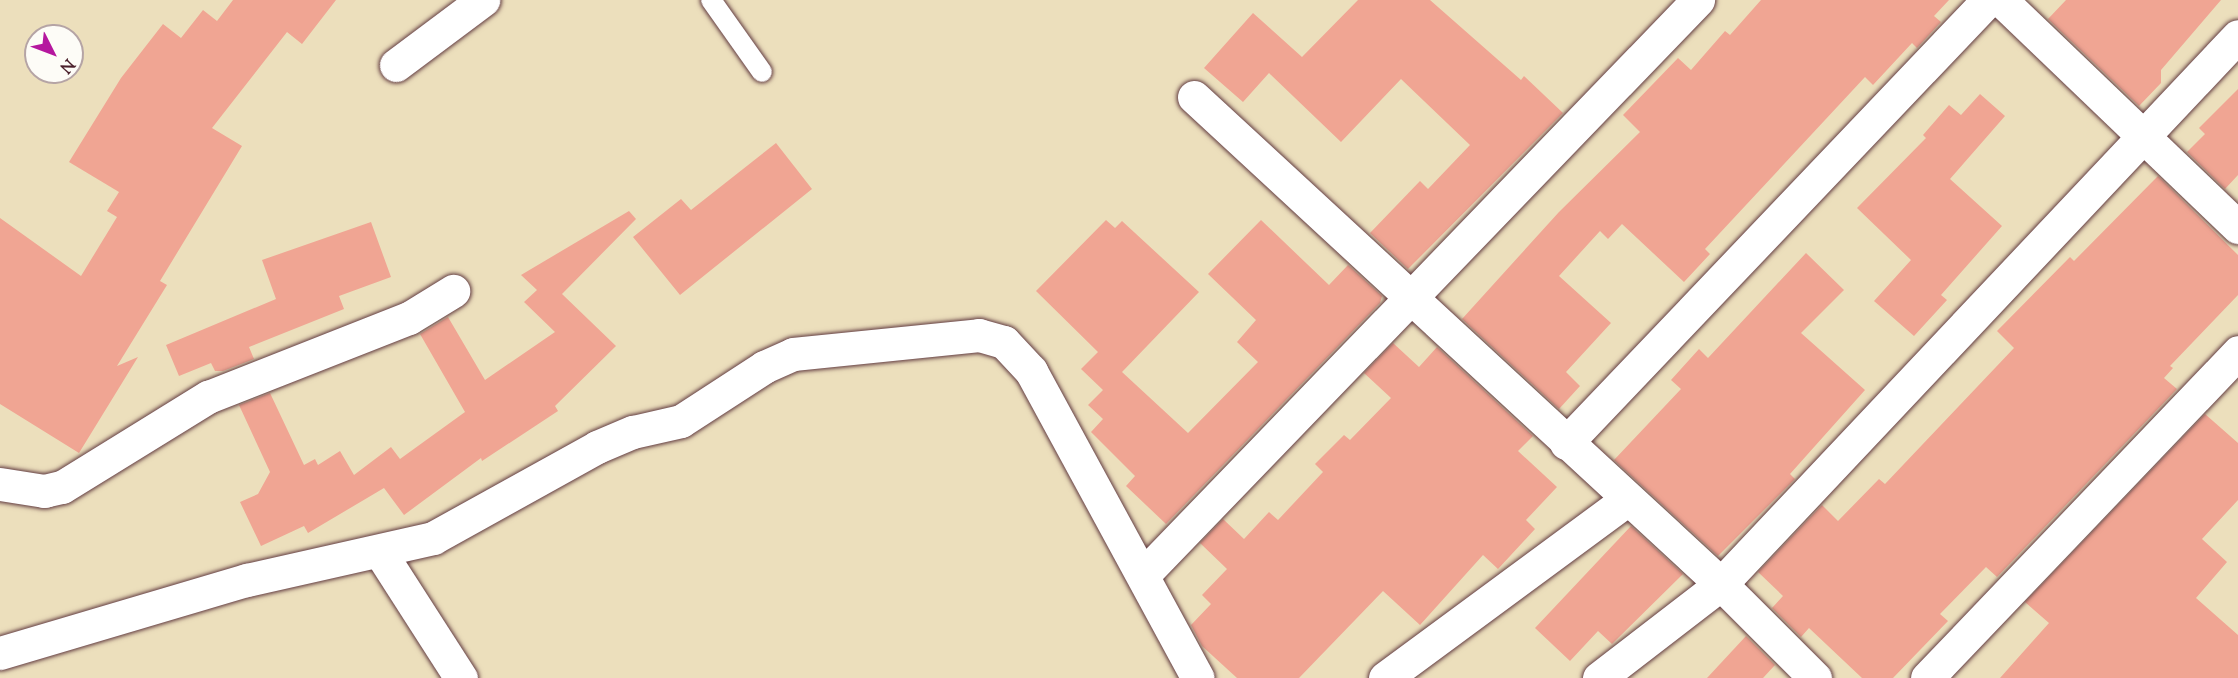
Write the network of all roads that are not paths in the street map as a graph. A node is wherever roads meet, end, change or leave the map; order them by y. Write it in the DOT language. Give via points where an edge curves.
graph roads {
  1 [pos="483,0"];
  2 [pos="711,0"];
  3 [pos="1698,0"];
  4 [pos="1988,0"];
  5 [pos="2001,0"];
  6 [pos="2238,36"];
  7 [pos="396,65"];
  8 [pos="762,72"];
  9 [pos="1194,97"];
  10 [pos="2145,135"];
  11 [pos="2238,227"];
  12 [pos="453,291"];
  13 [pos="1413,299"];
  14 [pos="2238,352"];
  15 [pos="1566,443"];
  16 [pos="0,484"];
  17 [pos="1628,499"];
  18 [pos="380,552"];
  19 [pos="1144,574"];
  20 [pos="1721,584"];
  21 [pos="0,653"];
  22 [pos="461,678"];
  23 [pos="1198,678"];
  24 [pos="1385,678"];
  25 [pos="1599,678"];
  26 [pos="1815,678"];
  27 [pos="1927,678"];
  1 -- 7 [label="street"];
  2 -- 8 [label="lane"];
  3 -- 13 [label="street"];
  4 -- 15 [label="street"];
  5 -- 10 [label="street"];
  6 -- 10 [label="street"];
  9 -- 13 [label="street"];
  10 -- 11 [label="street"];
  10 -- 20 [label="street"];
  12 -- 16 [label="street" via="409,318 208,397 62,487 44,491"];
  13 -- 15 [label="street"];
  13 -- 19 [label="street"];
  14 -- 27 [label="street"];
  15 -- 17 [label="street"];
  17 -- 20 [label="street"];
  17 -- 24 [label="street"];
  18 -- 19 [label="street" via="433,538 597,447 633,432 681,421 764,367 792,354 979,335 1004,342 1030,370"];
  18 -- 21 [label="street" via="247,580"];
  18 -- 22 [label="street"];
  19 -- 23 [label="street"];
  20 -- 25 [label="street"];
  20 -- 26 [label="street"];
}
